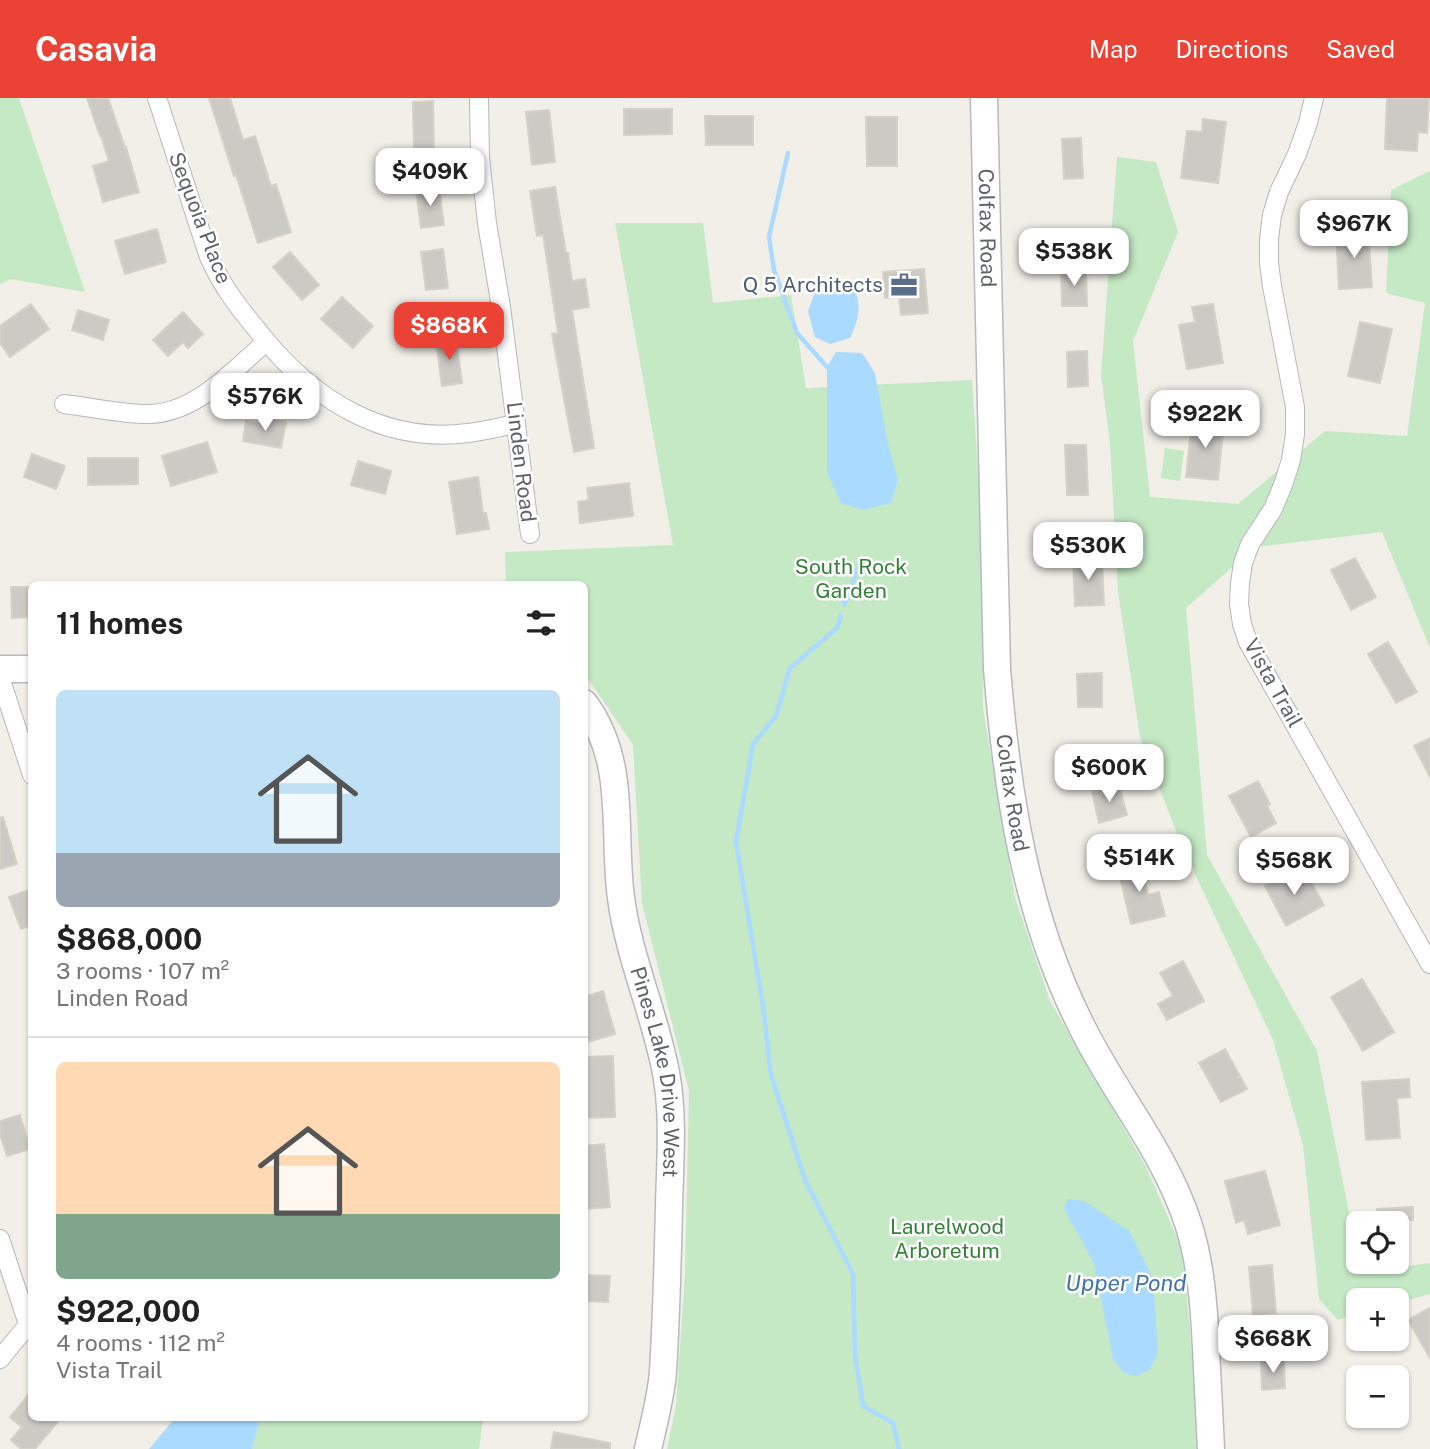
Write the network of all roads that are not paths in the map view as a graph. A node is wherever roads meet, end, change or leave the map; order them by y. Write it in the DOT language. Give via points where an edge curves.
graph roads {
  1 [pos="157,98"];
  2 [pos="479,98"];
  3 [pos="984,98"];
  4 [pos="1314,98"];
  5 [pos="266,341"];
  6 [pos="64,404"];
  7 [pos="516,424"];
  8 [pos="530,534"];
  9 [pos="0,669"];
  10 [pos="28,669"];
  11 [pos="0,677"];
  12 [pos="588,708"];
  13 [pos="28,763"];
  14 [pos="1430,964"];
  15 [pos="0,1239"];
  16 [pos="28,1316"];
  17 [pos="28,1324"];
  18 [pos="0,1359"];
  19 [pos="648,1449"];
  20 [pos="1211,1449"];
  1 -- 5 [label="street, Sequoia Place" via="209,257 232,300"];
  2 -- 7 [label="street, Linden Road" via="487,223"];
  3 -- 20 [label="main road, Colfax Road" via="997,668 1010,795 1037,916 1066,995 1163,1164 1189,1224 1204,1305"];
  4 -- 14 [label="street, Vista Trail" via="1297,154 1279,192 1269,239 1272,286 1296,407 1291,460 1273,509 1243,563 1239,604 1248,642"];
  5 -- 6 [label="street" via="205,394 166,412 146,414"];
  5 -- 7 [label="street, Sequoia Place" via="279,358 330,401 384,426 466,433"];
  7 -- 8 [label="street, Linden Road"];
  9 -- 10 [label="main road"];
  11 -- 13 [label="street"];
  12 -- 19 [label="main road, Pines Lake Drive West" via="611,758 625,925 660,1046 670,1105 662,1381"];
  15 -- 16 [label="street"];
  17 -- 18 [label="street"];
}
